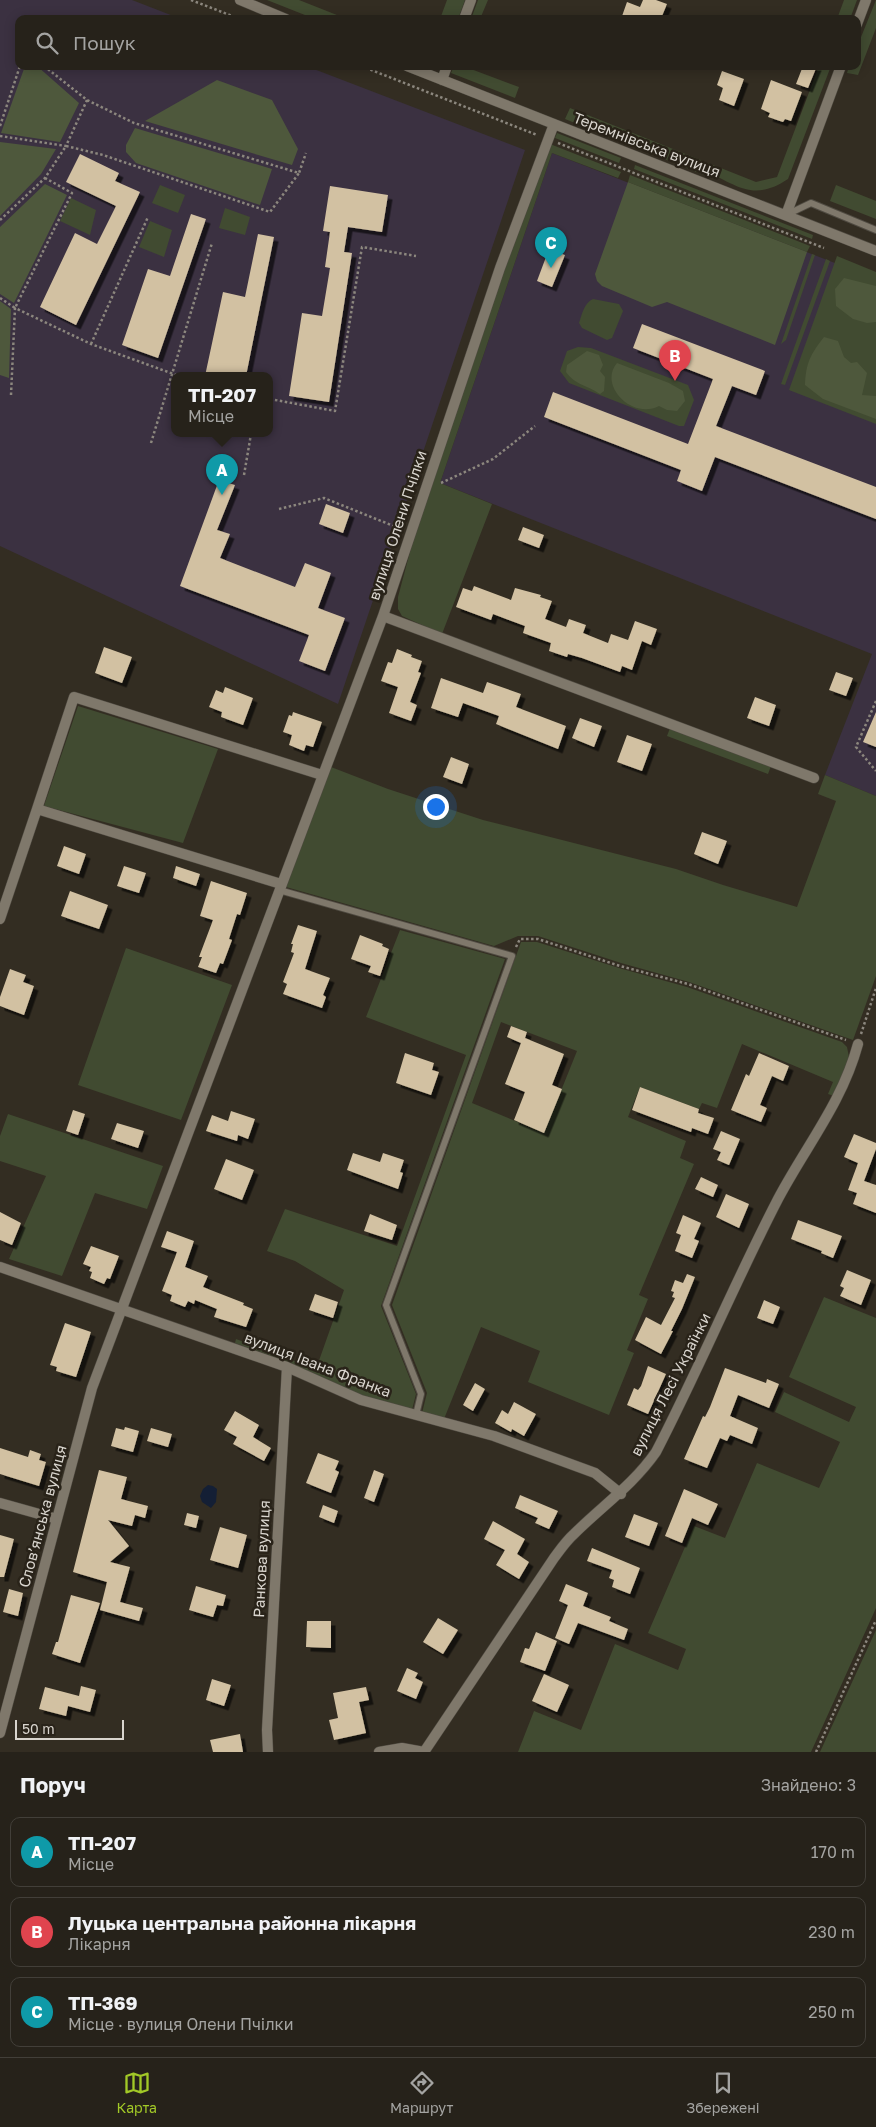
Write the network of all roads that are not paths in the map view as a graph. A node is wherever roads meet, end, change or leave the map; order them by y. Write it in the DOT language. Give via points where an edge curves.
graph roads {
  1 [pos="240,0"];
  2 [pos="471,0"];
  3 [pos="866,0"];
  4 [pos="276,15"];
  5 [pos="465,15"];
  6 [pos="860,15"];
  7 [pos="417,70"];
  8 [pos="446,70"];
  9 [pos="840,70"];
  10 [pos="442,80"];
  11 [pos="554,124"];
  12 [pos="786,215"];
  13 [pos="876,230"];
  14 [pos="876,251"];
  15 [pos="383,616"];
  16 [pos="322,775"];
  17 [pos="814,778"];
  18 [pos="37,809"];
  19 [pos="280,887"];
  20 [pos="0,919"];
  21 [pos="858,1044"];
  22 [pos="0,1268"];
  23 [pos="121,1308"];
  24 [pos="287,1368"];
  25 [pos="416,1415"];
  26 [pos="621,1494"];
  27 [pos="0,1503"];
  28 [pos="57,1519"];
  29 [pos="0,1733"];
  30 [pos="268,1752"];
  31 [pos="379,1752"];
  32 [pos="424,1752"];
  1 -- 4 [label="street"];
  2 -- 5 [label="street"];
  3 -- 6 [label="street"];
  7 -- 10 [label="street, Теремнівська вулиця"];
  8 -- 10 [label="street"];
  9 -- 12 [label="street"];
  10 -- 11 [label="street, Теремнівська вулиця"];
  11 -- 12 [label="street, Теремнівська вулиця"];
  11 -- 15 [label="street, вулиця Олени Пчілки" via="500,268"];
  12 -- 13 [label="lane" via="811,203"];
  12 -- 14 [label="street, Теремнівська вулиця"];
  15 -- 16 [label="street, Словʼянська вулиця"];
  15 -- 17 [label="street, вулиця Олени Пчілки"];
  16 -- 18 [label="street" via="74,697"];
  16 -- 19 [label="street, Словʼянська вулиця"];
  18 -- 19 [label="street"];
  18 -- 20 [label="street"];
  19 -- 23 [label="street, Словʼянська вулиця"];
  19 -- 25 [label="lane" via="512,956 386,1306 422,1394"];
  21 -- 26 [label="street, вулиця Лесі Українки" via="851,1069 830,1113 780,1197 656,1452"];
  22 -- 23 [label="street, вулиця Івана Франка"];
  23 -- 24 [label="street, вулиця Івана Франка"];
  23 -- 28 [label="street, Словʼянська вулиця" via="92,1388"];
  24 -- 25 [label="street, вулиця Івана Франка" via="361,1400"];
  24 -- 30 [label="street, Ранкова вулиця"];
  25 -- 26 [label="street, вулиця Івана Франка" via="494,1436 595,1473"];
  26 -- 32 [label="street, вулиця Лесі Українки" via="572,1535 554,1558"];
  27 -- 28 [label="street"];
  28 -- 29 [label="street, Словʼянська вулиця"];
  31 -- 32 [label="street" via="402,1748"];
}
